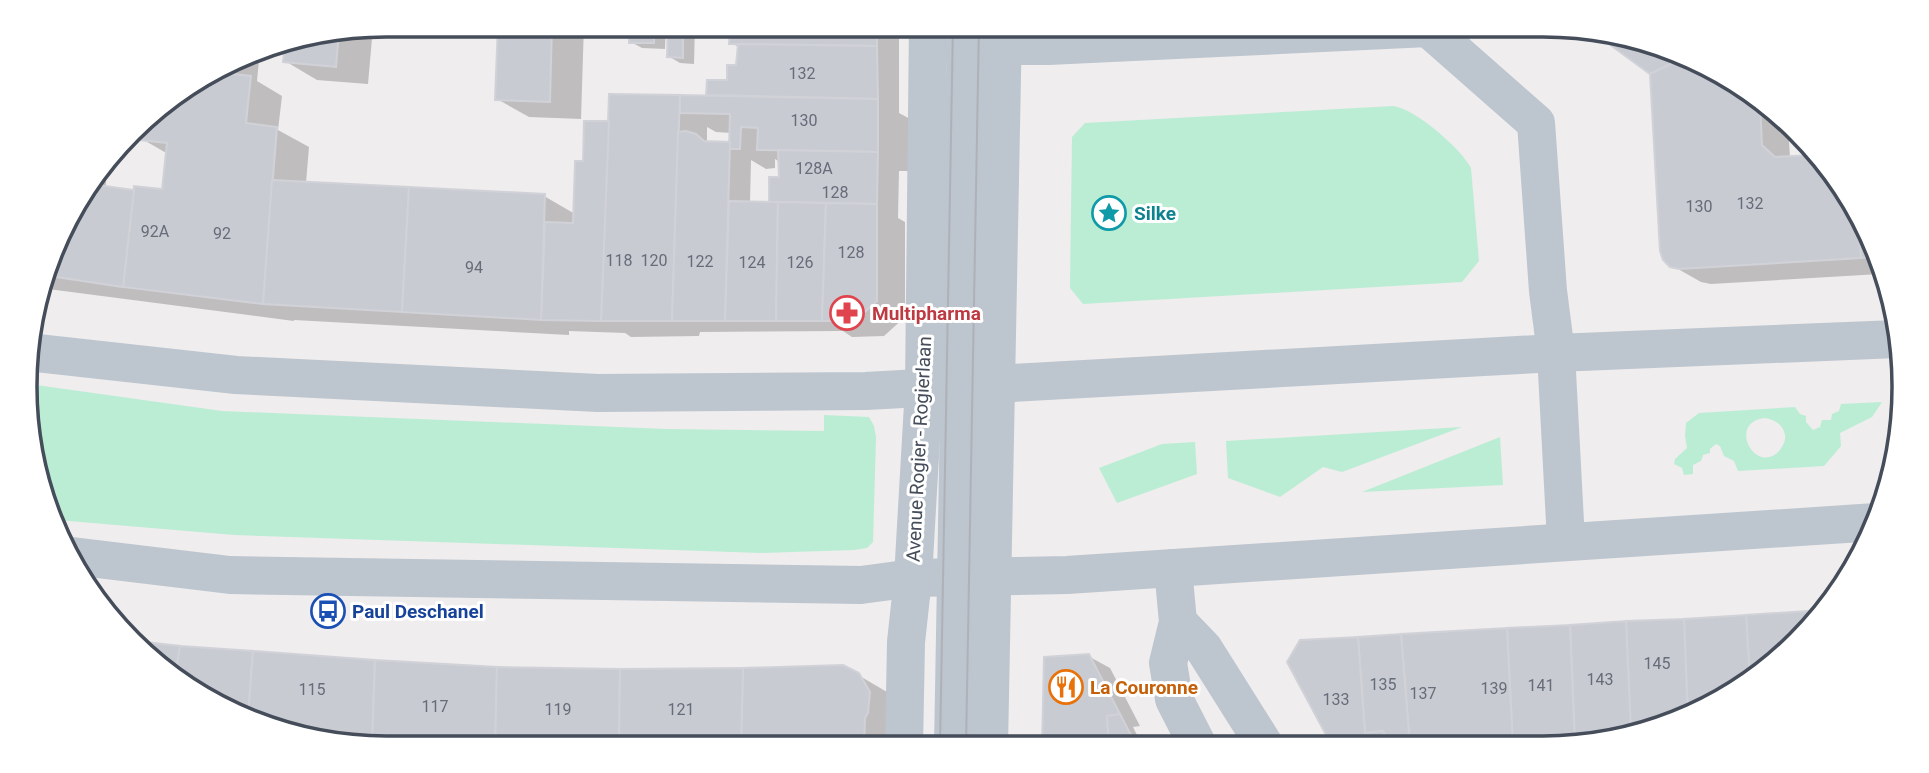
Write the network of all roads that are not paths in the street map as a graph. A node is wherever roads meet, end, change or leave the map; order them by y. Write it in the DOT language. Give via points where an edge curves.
graph roads {
  1 [pos="928,37"];
  2 [pos="965,37"];
  3 [pos="1003,37"];
  4 [pos="1437,37"];
  5 [pos="1889,339"];
  6 [pos="1556,352"];
  7 [pos="38,353"];
  8 [pos="960,386"];
  9 [pos="1865,523"];
  10 [pos="1566,541"];
  11 [pos="82,557"];
  12 [pos="1173,568"];
  13 [pos="975,577"];
  14 [pos="913,578"];
  15 [pos="1178,622"];
  16 [pos="904,736"];
  17 [pos="954,736"];
  18 [pos="988,736"];
  19 [pos="1193,736"];
  20 [pos="1259,736"];
  1 -- 8 [label="street, Avenue Rogier - Rogierlaan"];
  2 -- 8 [label="street, Avenue Rogier - Rogierlaan"];
  3 -- 8 [label="street, Avenue Rogier - Rogierlaan"];
  4 -- 6 [label="street" via="1536,123"];
  5 -- 6 [label="street"];
  6 -- 8 [label="street"];
  6 -- 10 [label="street"];
  7 -- 8 [label="street" via="236,375 598,393"];
  8 -- 13 [label="street, Avenue Rogier - Rogierlaan"];
  8 -- 14 [label="street, Avenue Rogier - Rogierlaan"];
  9 -- 10 [label="street"];
  10 -- 12 [label="street"];
  11 -- 14 [label="street" via="230,575 852,584"];
  12 -- 13 [label="street"];
  12 -- 15 [label="street"];
  13 -- 14 [label="street"];
  13 -- 17 [label="street, Avenue Rogier - Rogierlaan"];
  13 -- 18 [label="street, Avenue Rogier - Rogierlaan"];
  14 -- 16 [label="street, Avenue Rogier - Rogierlaan"];
  15 -- 19 [label="street" via="1168,663 1174,699"];
  15 -- 20 [label="street" via="1204,649"];
}
